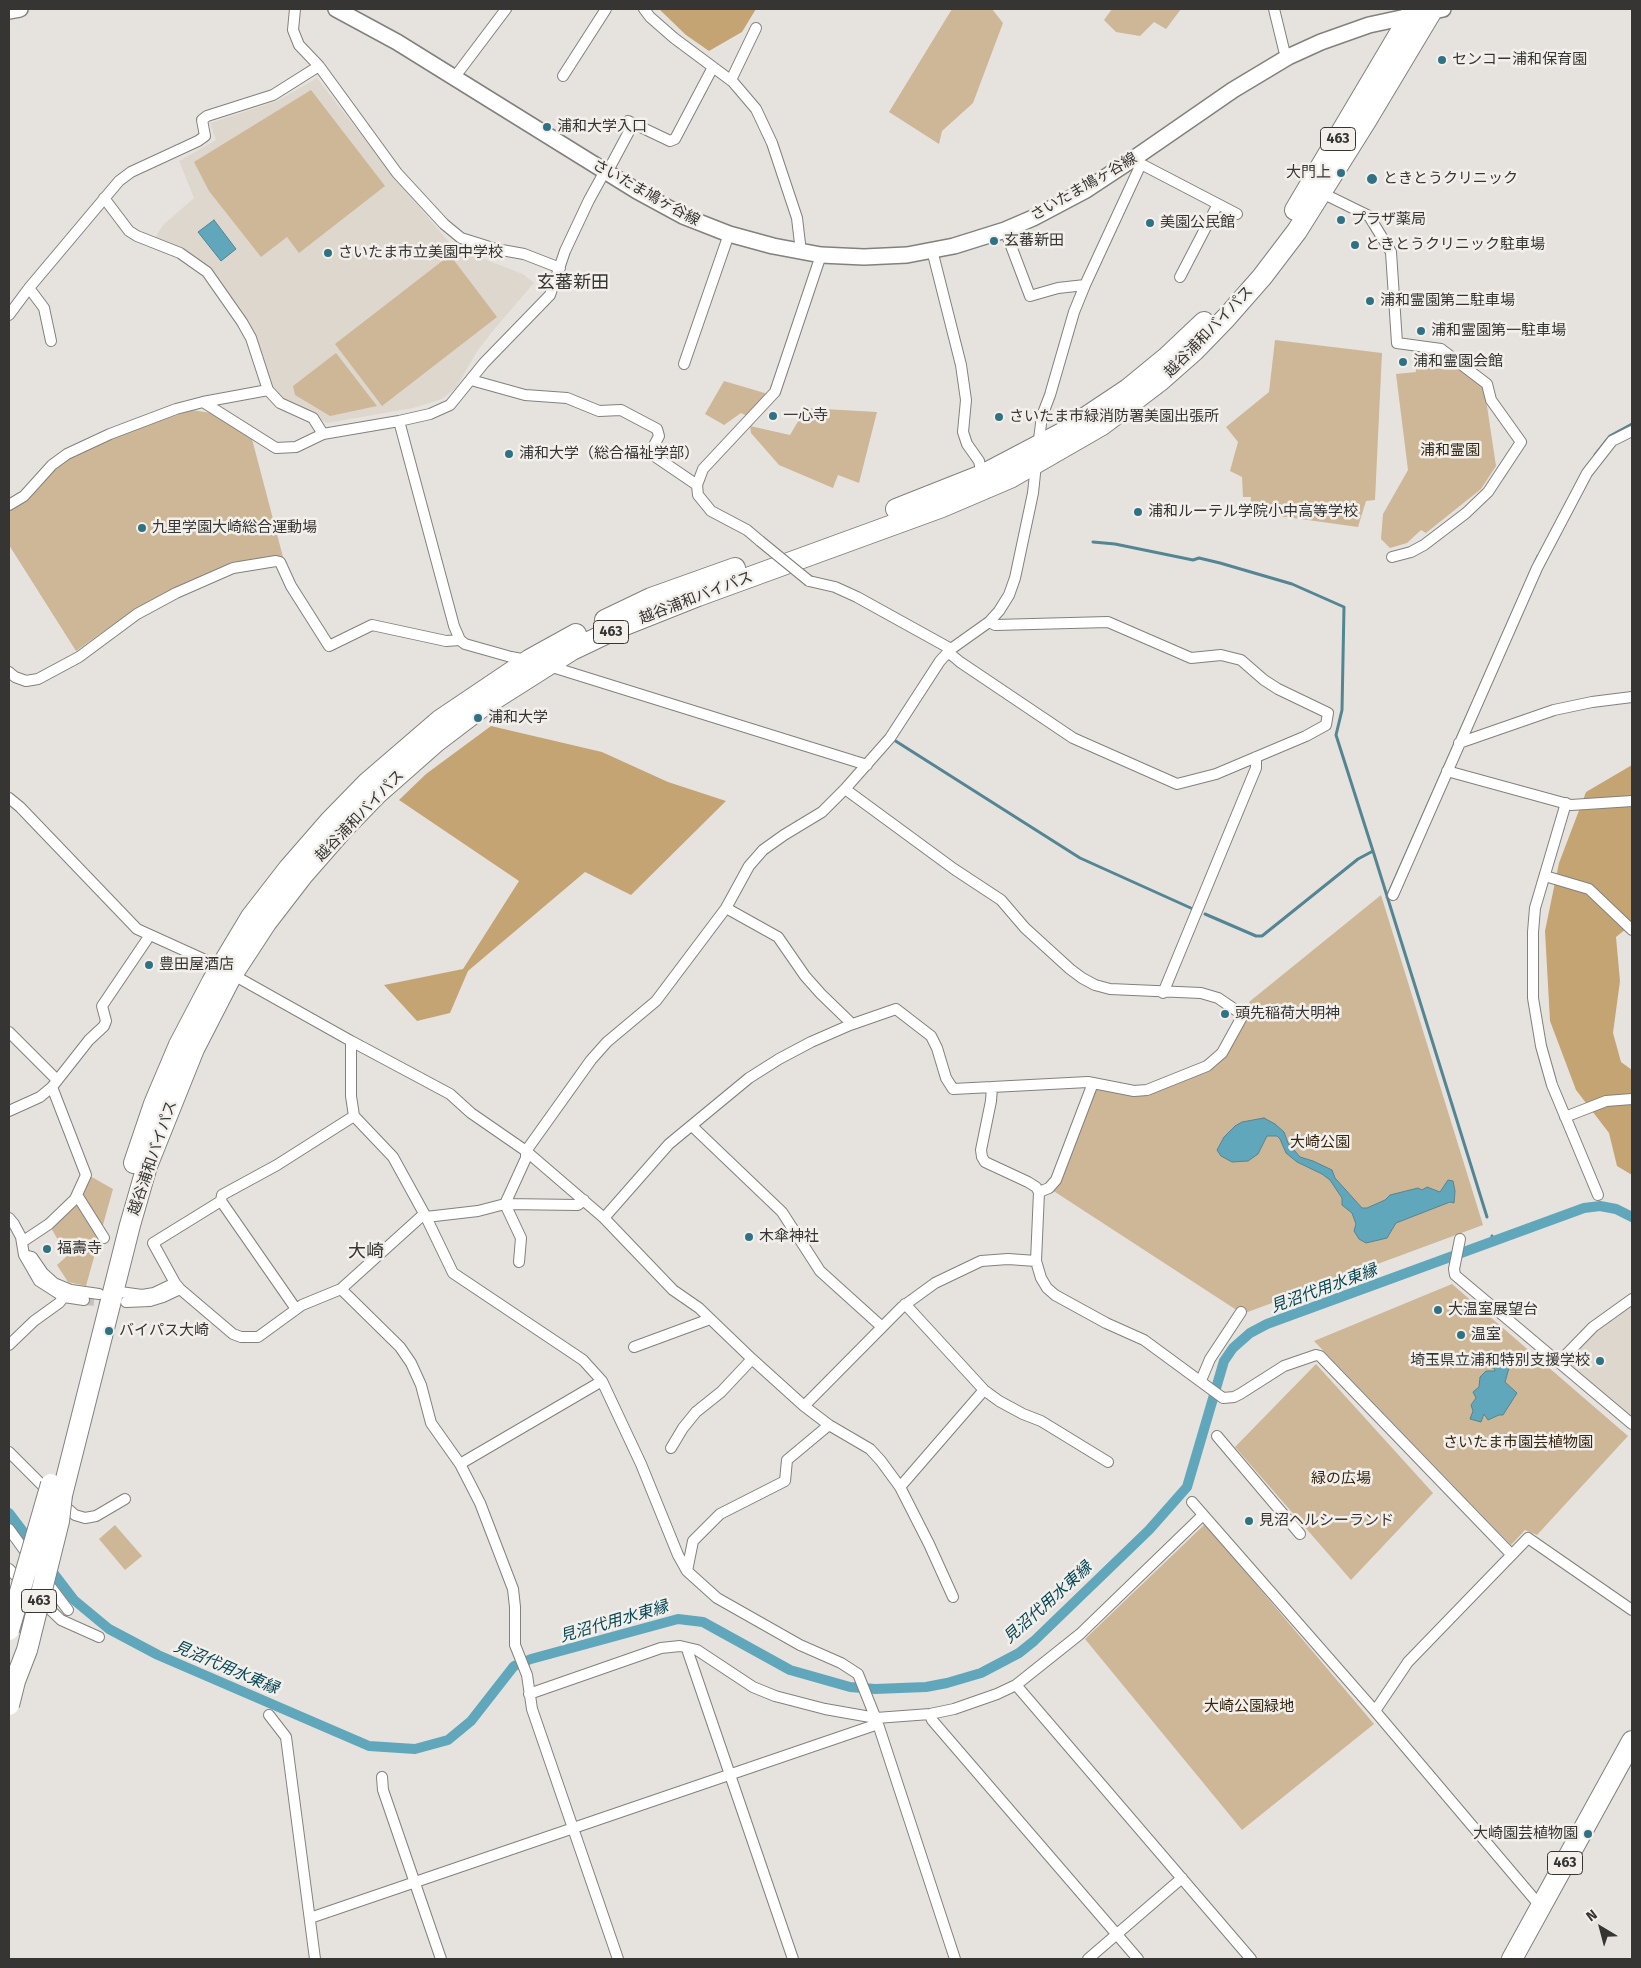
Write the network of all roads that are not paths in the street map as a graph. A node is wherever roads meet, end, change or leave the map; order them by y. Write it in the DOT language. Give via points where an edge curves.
graph roads {
  1 [pos="19,9"];
  2 [pos="295,9"];
  3 [pos="336,9"];
  4 [pos="506,9"];
  5 [pos="606,9"];
  6 [pos="644,9"];
  7 [pos="1274,9"];
  8 [pos="9,11"];
  9 [pos="1426,11"];
  10 [pos="756,28"];
  11 [pos="1288,57"];
  12 [pos="319,66"];
  13 [pos="713,67"];
  14 [pos="563,76"];
  15 [pos="454,78"];
  16 [pos="731,80"];
  17 [pos="1138,160"];
  18 [pos="605,171"];
  19 [pos="1322,192"];
  20 [pos="104,198"];
  21 [pos="1218,204"];
  22 [pos="1237,214"];
  23 [pos="1005,230"];
  24 [pos="729,234"];
  25 [pos="932,250"];
  26 [pos="801,252"];
  27 [pos="821,255"];
  28 [pos="560,268"];
  29 [pos="1180,277"];
  30 [pos="1085,285"];
  31 [pos="29,288"];
  32 [pos="9,315"];
  33 [pos="50,341"];
  34 [pos="684,364"];
  35 [pos="471,380"];
  36 [pos="268,390"];
  37 [pos="203,402"];
  38 [pos="399,421"];
  39 [pos="1632,431"];
  40 [pos="323,434"];
  41 [pos="1037,456"];
  42 [pos="982,475"];
  43 [pos="697,485"];
  44 [pos="9,505"];
  45 [pos="1392,557"];
  46 [pos="989,622"];
  47 [pos="460,640"];
  48 [pos="950,650"];
  49 [pos="529,660"];
  50 [pos="549,666"];
  51 [pos="9,672"];
  52 [pos="1632,697"];
  53 [pos="1460,743"];
  54 [pos="1256,757"];
  55 [pos="867,765"];
  56 [pos="1447,771"];
  57 [pos="846,789"];
  58 [pos="10,801"];
  59 [pos="1632,801"];
  60 [pos="1566,803"];
  61 [pos="1545,876"];
  62 [pos="1393,895"];
  63 [pos="726,908"];
  64 [pos="1632,930"];
  65 [pos="150,935"];
  66 [pos="226,971"];
  67 [pos="1163,993"];
  68 [pos="852,1024"];
  69 [pos="9,1032"];
  70 [pos="351,1041"];
  71 [pos="1093,1083"];
  72 [pos="54,1084"];
  73 [pos="992,1087"];
  74 [pos="1632,1099"];
  75 [pos="9,1111"];
  76 [pos="354,1116"];
  77 [pos="1565,1116"];
  78 [pos="692,1126"];
  79 [pos="526,1151"];
  80 [pos="1039,1192"];
  81 [pos="77,1195"];
  82 [pos="1598,1195"];
  83 [pos="584,1200"];
  84 [pos="221,1201"];
  85 [pos="505,1204"];
  86 [pos="425,1215"];
  87 [pos="9,1218"];
  88 [pos="604,1218"];
  89 [pos="104,1238"];
  90 [pos="1460,1240"];
  91 [pos="22,1242"];
  92 [pos="24,1255"];
  93 [pos="519,1262"];
  94 [pos="1036,1262"];
  95 [pos="177,1286"];
  96 [pos="341,1289"];
  97 [pos="64,1297"];
  98 [pos="106,1297"];
  99 [pos="1632,1299"];
  100 [pos="905,1304"];
  101 [pos="296,1309"];
  102 [pos="1241,1312"];
  103 [pos="710,1318"];
  104 [pos="882,1327"];
  105 [pos="9,1345"];
  106 [pos="634,1347"];
  107 [pos="752,1359"];
  108 [pos="1559,1362"];
  109 [pos="602,1382"];
  110 [pos="1204,1382"];
  111 [pos="984,1390"];
  112 [pos="804,1406"];
  113 [pos="1632,1424"];
  114 [pos="829,1425"];
  115 [pos="1217,1436"];
  116 [pos="671,1448"];
  117 [pos="9,1452"];
  118 [pos="1108,1462"];
  119 [pos="460,1464"];
  120 [pos="900,1487"];
  121 [pos="56,1492"];
  122 [pos="125,1499"];
  123 [pos="1192,1502"];
  124 [pos="1202,1515"];
  125 [pos="9,1529"];
  126 [pos="1300,1534"];
  127 [pos="1511,1554"];
  128 [pos="9,1569"];
  129 [pos="687,1571"];
  130 [pos="46,1580"];
  131 [pos="953,1597"];
  132 [pos="68,1610"];
  133 [pos="1632,1610"];
  134 [pos="9,1630"];
  135 [pos="99,1637"];
  136 [pos="688,1648"];
  137 [pos="1016,1685"];
  138 [pos="529,1694"];
  139 [pos="9,1705"];
  140 [pos="1375,1711"];
  141 [pos="930,1714"];
  142 [pos="269,1715"];
  143 [pos="877,1721"];
  144 [pos="1632,1741"];
  145 [pos="731,1774"];
  146 [pos="382,1778"];
  147 [pos="573,1827"];
  148 [pos="1182,1878"];
  149 [pos="415,1882"];
  150 [pos="1541,1907"];
  151 [pos="310,1918"];
  152 [pos="1117,1934"];
  153 [pos="315,1959"];
  154 [pos="440,1959"];
  155 [pos="618,1959"];
  156 [pos="793,1959"];
  157 [pos="955,1959"];
  158 [pos="1088,1959"];
  159 [pos="1138,1959"];
  160 [pos="1251,1959"];
  161 [pos="1512,1959"];
  1 -- 8 [label="main road"];
  2 -- 12 [label="street" via="293,30 299,45"];
  3 -- 15 [label="main road, さいたま鳩ヶ谷線"];
  4 -- 15 [label="street"];
  5 -- 14 [label="street"];
  6 -- 13 [label="street" via="674,38"];
  7 -- 11 [label="street"];
  9 -- 11 [label="main road, さいたま鳩ヶ谷線" via="1345,32"];
  9 -- 19 [label="highway, 越谷浦和バイパス / 463"];
  9 -- 41 [label="highway, 越谷浦和バイパス / 463" via="1298,205 1228,298 1174,351 1128,389 1062,433"];
  10 -- 16 [label="street"];
  11 -- 17 [label="main road, さいたま鳩ヶ谷線" via="1233,90"];
  12 -- 20 [label="street" via="273,95 207,116 202,120 205,136 131,172"];
  12 -- 28 [label="street" via="397,173 461,238 524,254"];
  13 -- 16 [label="street"];
  13 -- 18 [label="street" via="675,139 670,141 631,122 610,167"];
  15 -- 18 [label="main road, さいたま鳩ヶ谷線"];
  16 -- 26 [label="street" via="756,109 772,143 797,218"];
  17 -- 21 [label="street"];
  17 -- 23 [label="main road, さいたま鳩ヶ谷線" via="1061,204"];
  17 -- 30 [label="street"];
  18 -- 24 [label="main road, さいたま鳩ヶ谷線" via="683,216"];
  18 -- 28 [label="street" via="565,251"];
  19 -- 41 [label="highway, 越谷浦和バイパス / 463" via="1262,277 1194,351 1102,424"];
  19 -- 45 [label="street" via="1369,216 1391,252 1397,343 1441,350 1487,384 1491,400 1522,442 1488,492 1466,513 1424,545"];
  20 -- 31 [label="street"];
  20 -- 36 [label="street" via="129,231 180,253 207,272 251,338"];
  21 -- 22 [label="street"];
  21 -- 29 [label="street"];
  23 -- 25 [label="main road, さいたま鳩ヶ谷線"];
  23 -- 30 [label="street" via="1030,296 1072,285"];
  24 -- 26 [label="main road, さいたま鳩ヶ谷線"];
  24 -- 34 [label="street"];
  25 -- 27 [label="main road, さいたま鳩ヶ谷線" via="886,257"];
  25 -- 42 [label="street" via="961,364 966,400 963,432 979,461"];
  26 -- 27 [label="main road, さいたま鳩ヶ谷線"];
  27 -- 43 [label="street" via="775,392 703,469"];
  28 -- 35 [label="street" via="550,296"];
  30 -- 41 [label="street" via="1042,416"];
  31 -- 32 [label="street"];
  31 -- 33 [label="street" via="44,308"];
  35 -- 38 [label="street" via="450,405 430,414"];
  35 -- 43 [label="street" via="525,395 567,398 599,411 621,410 657,429 659,436 650,453"];
  36 -- 37 [label="street"];
  36 -- 40 [label="street" via="280,404 312,418"];
  37 -- 40 [label="street" via="276,448 296,447"];
  37 -- 44 [label="street" via="110,434 67,454 52,465 24,496"];
  38 -- 40 [label="street"];
  38 -- 47 [label="street"];
  39 -- 53 [label="street" via="1612,441 1587,473 1537,568"];
  41 -- 42 [label="highway, 越谷浦和バイパス / 463"];
  41 -- 46 [label="street" via="1033,493 1015,578 1009,595"];
  41 -- 50 [label="highway, 越谷浦和バイパス / 463" via="1010,478 942,507 806,555 620,627 572,650"];
  42 -- 49 [label="highway, 越谷浦和バイパス / 463" via="651,598"];
  43 -- 48 [label="street, bridge" via="698,495 711,512 747,530 809,581 856,597"];
  46 -- 48 [label="street"];
  46 -- 54 [label="street" via="995,626 1108,622 1191,658 1221,655 1241,660 1278,689 1328,713 1326,725"];
  47 -- 49 [label="street"];
  47 -- 51 [label="street" via="446,641 372,625 329,646 291,586 280,562 276,561 233,568 176,593 137,614 79,657 38,679 26,681"];
  48 -- 54 [label="street" via="960,662 1073,738 1177,784 1216,774"];
  48 -- 55 [label="street" via="890,738"];
  49 -- 50 [label="street"];
  49 -- 66 [label="highway, 越谷浦和バイパス / 463" via="440,720 368,782 329,822 251,917"];
  50 -- 55 [label="street"];
  50 -- 66 [label="highway, 越谷浦和バイパス / 463" via="436,742 377,794 345,826"];
  52 -- 53 [label="street" via="1554,710"];
  53 -- 56 [label="street"];
  54 -- 67 [label="street" via="1256,768"];
  55 -- 57 [label="street"];
  56 -- 60 [label="street"];
  56 -- 62 [label="street"];
  57 -- 63 [label="street" via="822,812 763,850 748,866"];
  57 -- 67 [label="street" via="1001,900 1025,928 1082,978 1110,989"];
  58 -- 65 [label="street" via="137,929"];
  59 -- 60 [label="street"];
  60 -- 61 [label="street"];
  61 -- 64 [label="street" via="1589,889"];
  61 -- 77 [label="street" via="1535,908 1532,998 1541,1046"];
  63 -- 68 [label="street" via="778,937 810,982"];
  63 -- 79 [label="street" via="656,1001 607,1042 591,1060"];
  65 -- 66 [label="street"];
  65 -- 72 [label="street" via="102,1006 104,1026"];
  66 -- 70 [label="street"];
  66 -- 98 [label="highway, 越谷浦和バイパス / 463" via="147,1166"];
  67 -- 71 [label="street" via="1218,998 1244,1015 1222,1053 1207,1066 1147,1090 1134,1091"];
  68 -- 73 [label="street" via="896,1009 931,1036 953,1089"];
  68 -- 78 [label="street" via="779,1059 749,1078"];
  69 -- 72 [label="street"];
  70 -- 76 [label="street"];
  70 -- 79 [label="street" via="450,1094 471,1113"];
  71 -- 73 [label="street"];
  71 -- 80 [label="street" via="1056,1180"];
  72 -- 75 [label="street" via="40,1097"];
  72 -- 81 [label="street" via="86,1175"];
  73 -- 80 [label="street" via="982,1157 985,1162 1028,1182"];
  74 -- 77 [label="street" via="1606,1100"];
  76 -- 84 [label="street" via="277,1165 222,1195"];
  76 -- 86 [label="street" via="393,1157"];
  77 -- 82 [label="street"];
  78 -- 88 [label="street" via="669,1144"];
  78 -- 104 [label="street" via="782,1212 820,1270"];
  79 -- 83 [label="street"];
  79 -- 85 [label="street" via="526,1158"];
  80 -- 94 [label="street"];
  81 -- 89 [label="street"];
  81 -- 91 [label="street" via="48,1224"];
  83 -- 85 [label="street" via="578,1205"];
  83 -- 88 [label="street"];
  84 -- 95 [label="street" via="153,1243"];
  84 -- 101 [label="street"];
  85 -- 86 [label="street" via="478,1211"];
  85 -- 93 [label="street" via="521,1238"];
  86 -- 96 [label="street"];
  86 -- 109 [label="street" via="452,1273 583,1360"];
  87 -- 91 [label="street"];
  88 -- 103 [label="street" via="673,1290"];
  90 -- 108 [label="street" via="1455,1276"];
  91 -- 92 [label="street"];
  92 -- 97 [label="street" via="39,1281"];
  92 -- 98 [label="street" via="32,1257 54,1283"];
  94 -- 100 [label="street" via="981,1261 935,1283"];
  94 -- 110 [label="street" via="1041,1278 1055,1295 1144,1340"];
  95 -- 98 [label="street" via="142,1295"];
  95 -- 98 [label="street" via="163,1297 150,1301"];
  95 -- 101 [label="street" via="233,1334 241,1337 258,1337"];
  96 -- 101 [label="street"];
  96 -- 119 [label="street" via="411,1363 421,1385 431,1423"];
  97 -- 98 [label="street"];
  97 -- 105 [label="street"];
  98 -- 121 [label="highway, 越谷浦和バイパス / 463"];
  99 -- 108 [label="street" via="1593,1327"];
  100 -- 104 [label="street"];
  100 -- 111 [label="street"];
  102 -- 110 [label="street" via="1210,1359"];
  103 -- 106 [label="street"];
  103 -- 107 [label="street"];
  104 -- 112 [label="street"];
  107 -- 112 [label="street"];
  107 -- 116 [label="street" via="721,1392 696,1412"];
  108 -- 113 [label="street"];
  109 -- 119 [label="street"];
  109 -- 129 [label="street"];
  110 -- 127 [label="street" via="1221,1397 1234,1397 1284,1366 1320,1356"];
  111 -- 118 [label="street" via="1023,1414 1041,1420"];
  111 -- 120 [label="street"];
  112 -- 114 [label="street"];
  114 -- 120 [label="street" via="870,1449"];
  114 -- 129 [label="street" via="786,1460 784,1481 720,1514 693,1540"];
  115 -- 126 [label="street"];
  117 -- 121 [label="street"];
  119 -- 138 [label="street" via="480,1504 513,1589 516,1646"];
  120 -- 131 [label="street"];
  121 -- 122 [label="street" via="75,1515 85,1518 96,1516"];
  121 -- 130 [label="street" via="55,1509 63,1529 54,1569"];
  121 -- 134 [label="highway, 463, bridge"];
  121 -- 139 [label="highway, 463, bridge" via="59,1521 27,1650"];
  123 -- 124 [label="street"];
  124 -- 137 [label="street" via="1080,1634"];
  124 -- 140 [label="street"];
  125 -- 130 [label="street"];
  127 -- 133 [label="street" via="1528,1538"];
  127 -- 140 [label="street" via="1408,1662"];
  128 -- 135 [label="street" via="60,1620"];
  129 -- 143 [label="street" via="717,1598 800,1645 856,1671"];
  130 -- 132 [label="street"];
  136 -- 138 [label="street" via="661,1648"];
  136 -- 143 [label="street" via="697,1650 753,1687 774,1696"];
  136 -- 145 [label="street"];
  137 -- 141 [label="street" via="976,1702"];
  137 -- 148 [label="street"];
  138 -- 147 [label="street"];
  140 -- 150 [label="street"];
  141 -- 143 [label="street"];
  141 -- 152 [label="street"];
  142 -- 151 [label="street" via="286,1737"];
  143 -- 145 [label="street"];
  143 -- 157 [label="street"];
  144 -- 150 [label="highway, 463"];
  145 -- 147 [label="street"];
  145 -- 156 [label="street"];
  146 -- 149 [label="street" via="383,1790"];
  147 -- 149 [label="street"];
  147 -- 155 [label="street"];
  148 -- 152 [label="street"];
  148 -- 160 [label="street"];
  149 -- 151 [label="street"];
  149 -- 154 [label="street"];
  150 -- 161 [label="highway, 463"];
  151 -- 153 [label="street"];
  152 -- 158 [label="street"];
  152 -- 159 [label="street"];
}
